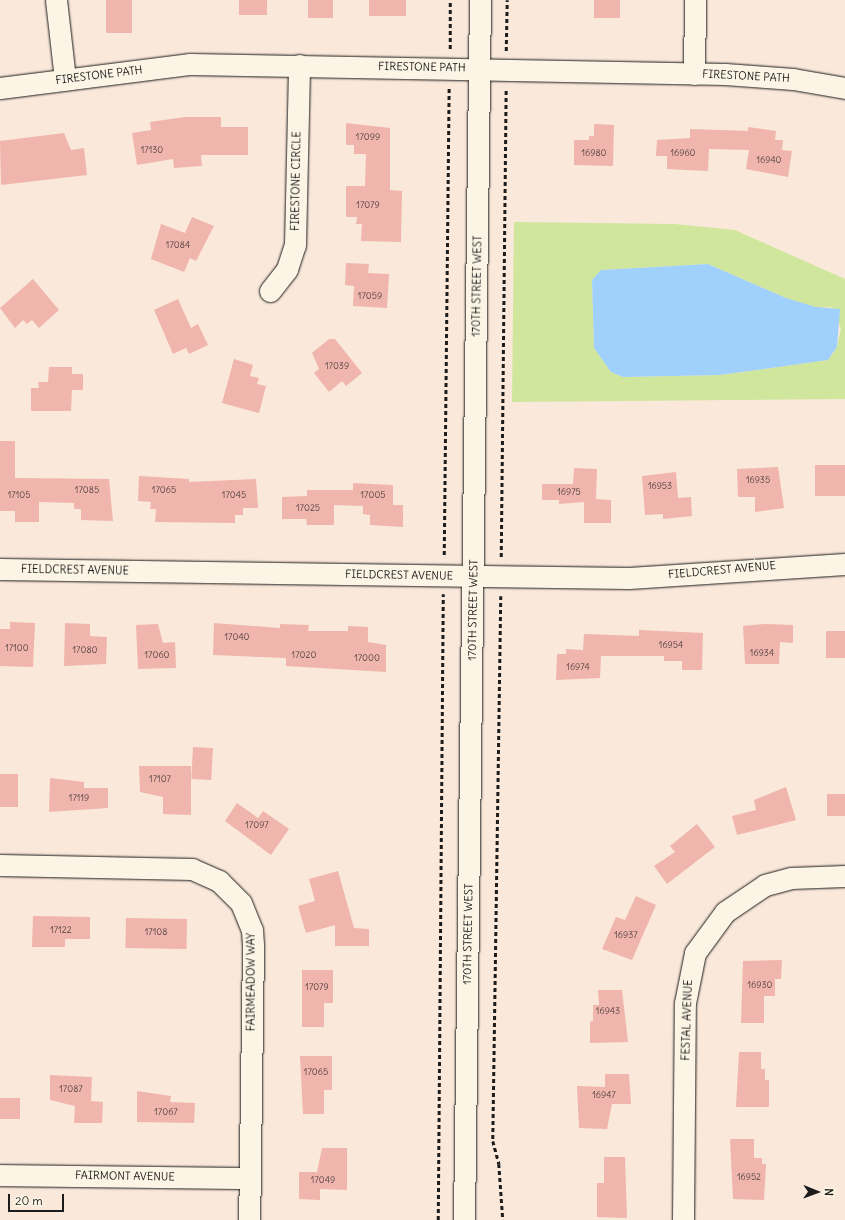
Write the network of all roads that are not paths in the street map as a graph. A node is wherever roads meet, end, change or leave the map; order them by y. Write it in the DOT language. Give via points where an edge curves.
graph roads {
  1 [pos="56,0"];
  2 [pos="480,0"];
  3 [pos="695,0"];
  4 [pos="299,65"];
  5 [pos="479,69"];
  6 [pos="694,74"];
  7 [pos="65,79"];
  8 [pos="0,88"];
  9 [pos="845,88"];
  10 [pos="270,291"];
  11 [pos="845,564"];
  12 [pos="0,569"];
  13 [pos="473,577"];
  14 [pos="0,865"];
  15 [pos="845,876"];
  16 [pos="0,1175"];
  17 [pos="250,1178"];
  18 [pos="249,1220"];
  19 [pos="464,1220"];
  20 [pos="683,1220"];
  1 -- 7 [label="street"];
  2 -- 5 [label="street, 170TH STREET WEST"];
  3 -- 6 [label="street"];
  4 -- 5 [label="street, FIRESTONE PATH"];
  4 -- 7 [label="street, FIRESTONE PATH" via="190,64"];
  4 -- 10 [label="street, FIRESTONE CIRCLE" via="295,245 287,269"];
  5 -- 6 [label="street, FIRESTONE PATH"];
  5 -- 13 [label="street, 170TH STREET WEST"];
  6 -- 9 [label="street, FIRESTONE PATH" via="762,76"];
  7 -- 8 [label="street, FIRESTONE PATH"];
  11 -- 13 [label="street, FIELDCREST AVENUE" via="628,578"];
  12 -- 13 [label="street, FIELDCREST AVENUE"];
  13 -- 19 [label="street, 170TH STREET WEST"];
  14 -- 17 [label="street, FAIRMEADOW WAY" via="176,867 206,874 231,891 248,916 253,946"];
  15 -- 20 [label="street, FESTAL AVENUE" via="790,878 758,888 725,912 695,953 685,1003"];
  16 -- 17 [label="street, FAIRMONT AVENUE"];
  17 -- 18 [label="street, FAIRMEADOW WAY"];
}
